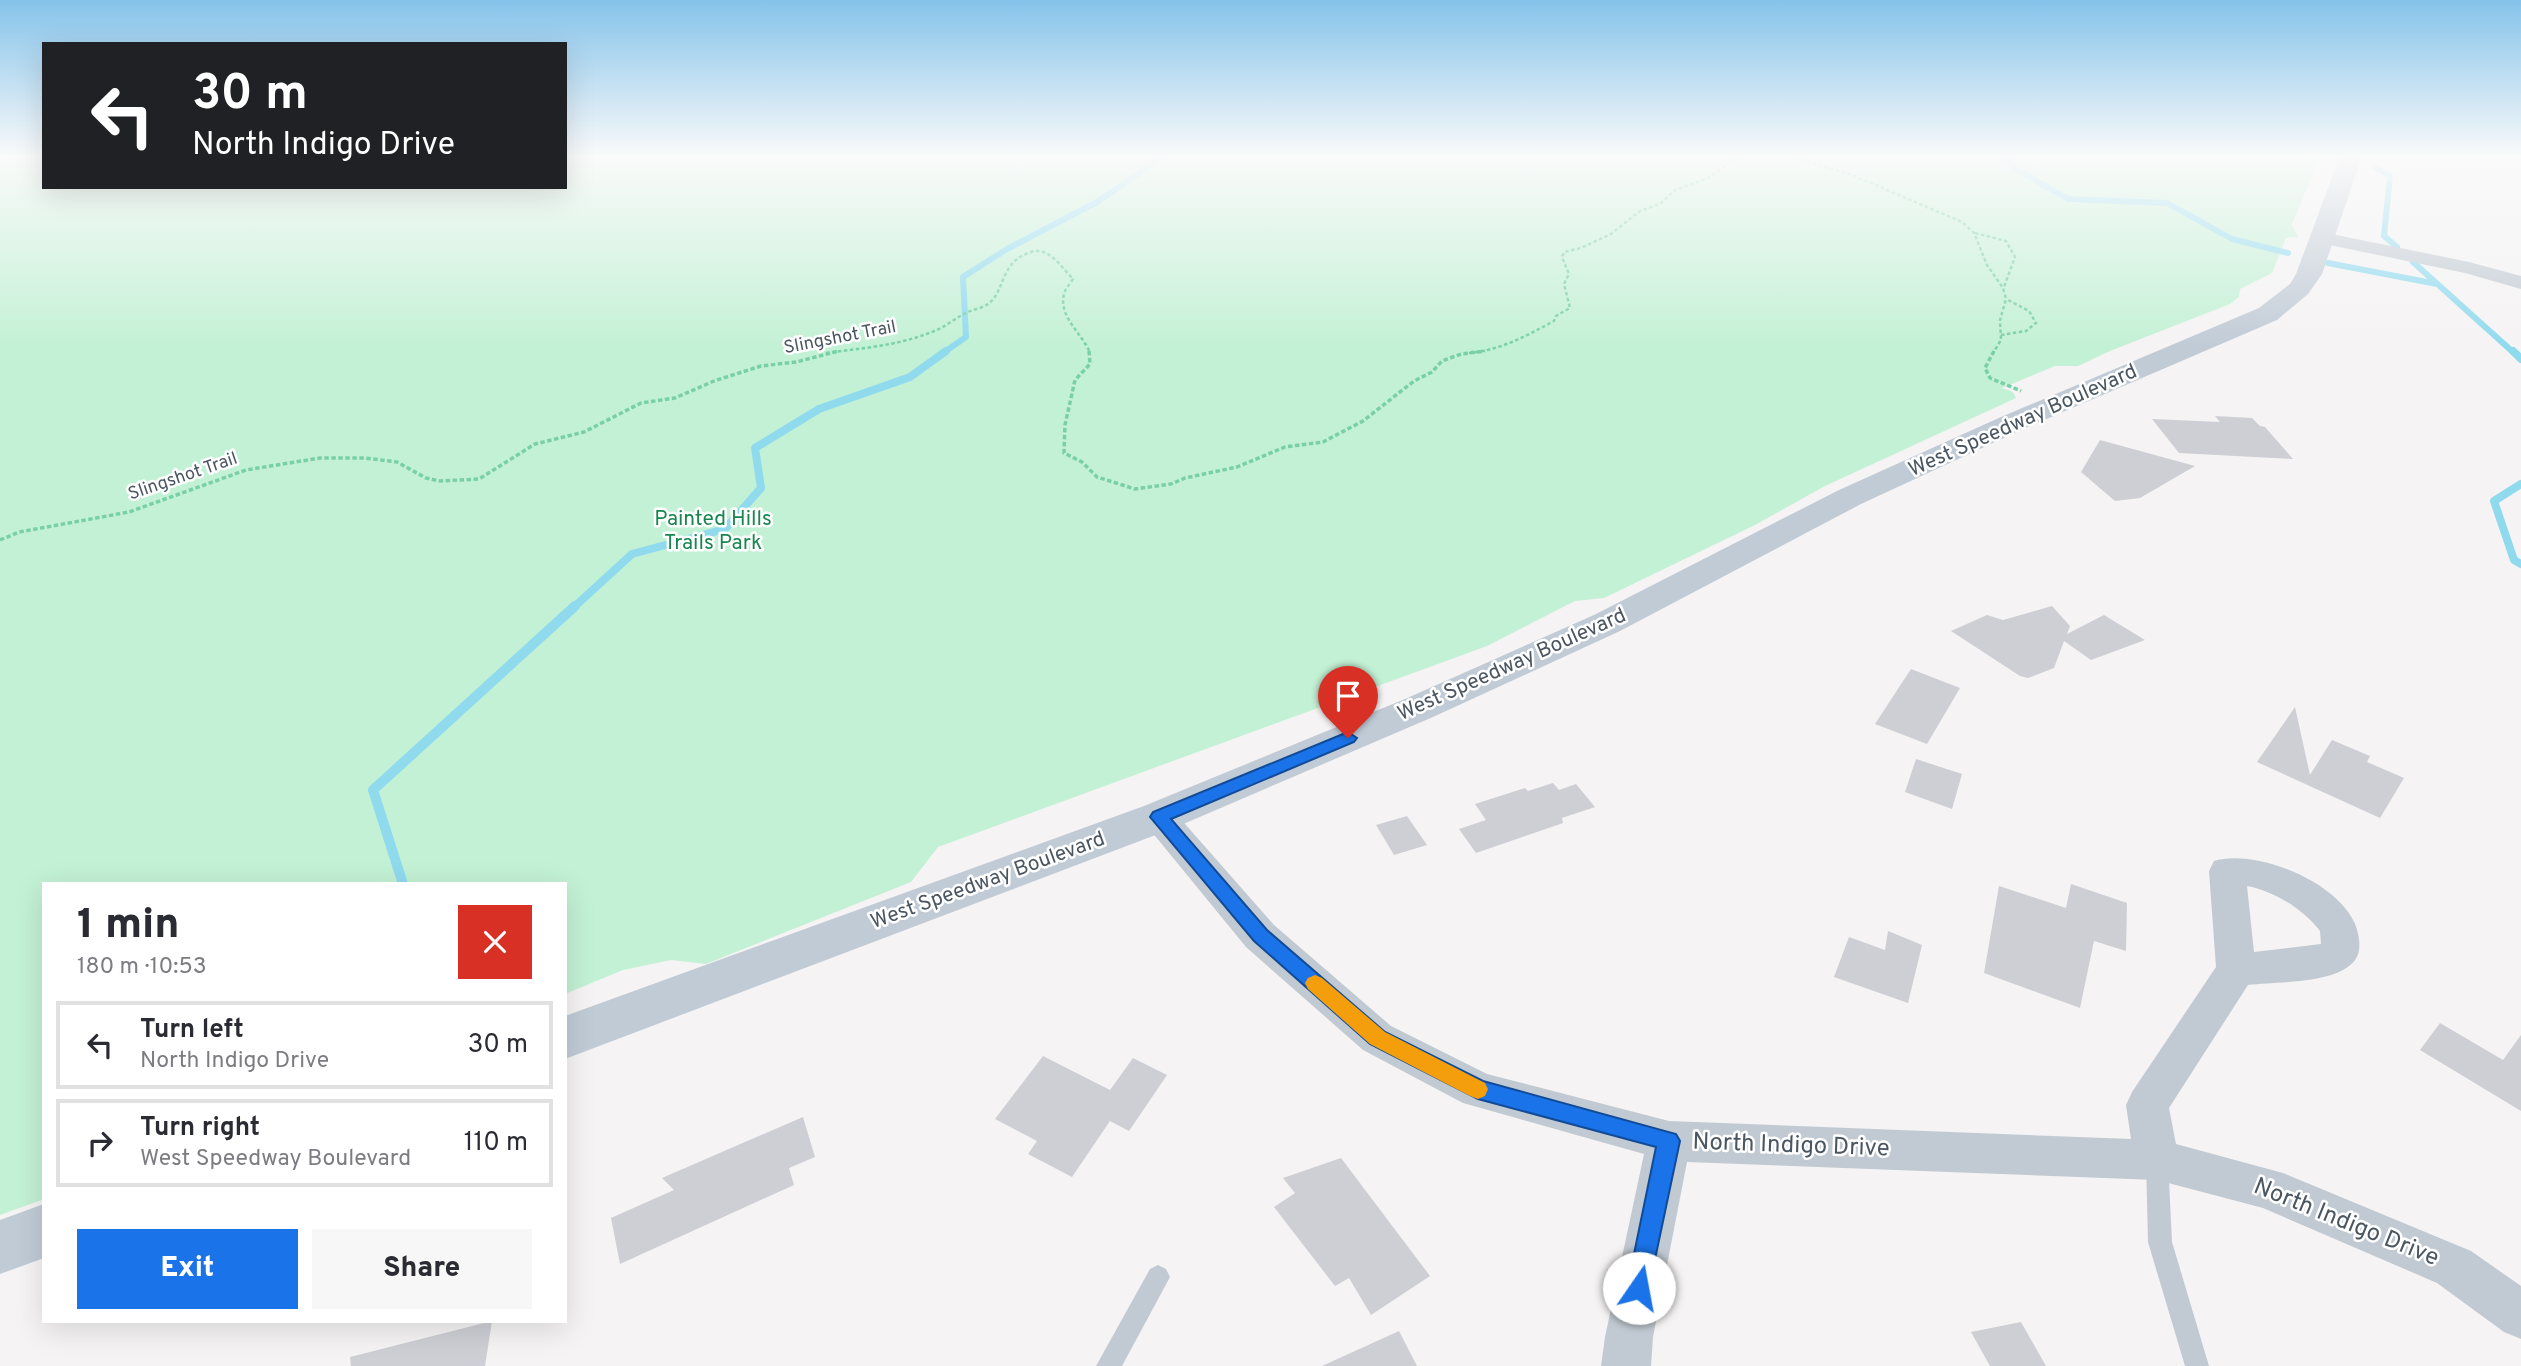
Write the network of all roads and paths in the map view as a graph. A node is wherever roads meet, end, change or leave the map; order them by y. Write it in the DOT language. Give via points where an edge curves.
graph roads {
  1 [pos="1629,220"];
  2 [pos="1957,220"];
  3 [pos="2328,220"];
  4 [pos="1974,233"];
  5 [pos="2322,238"];
  6 [pos="2521,283"];
  7 [pos="2003,288"];
  8 [pos="2006,299"];
  9 [pos="2001,335"];
  10 [pos="2056,405"];
  11 [pos="0,540"];
  12 [pos="1159,817"];
  13 [pos="2236,970"];
  14 [pos="567,1037"];
  15 [pos="1669,1141"];
  16 [pos="2157,1160"];
  17 [pos="42,1232"];
  18 [pos="0,1247"];
  19 [pos="1158,1277"];
  20 [pos="2521,1315"];
  21 [pos="1108,1366"];
  22 [pos="1626,1366"];
  23 [pos="2197,1366"];
  1 -- 11 [label="path, Slingshot Trail" via="1611,234 1564,251 1570,308 1554,321 1510,344 1442,361 1363,421 1323,442 1285,447 1237,467 1171,484 1135,489 1097,477 1064,453 1064,423 1075,380 1087,369 1090,355 1066,316 1064,295 1073,279 1048,253 1033,251 1023,254 1003,275 988,305 939,329 883,346 761,366 675,398 641,404 584,432 535,444 479,478 440,481 397,462 320,458 246,470 129,512 19,532"];
  2 -- 4 [label="path"];
  3 -- 5 [label="main road, West Speedway Boulevard"];
  4 -- 7 [label="path"];
  4 -- 7 [label="path" via="2006,241 2012,250 2015,257"];
  5 -- 6 [label="street"];
  5 -- 10 [label="main road, West Speedway Boulevard" via="2299,289 2268,314"];
  7 -- 8 [label="path"];
  8 -- 9 [label="path"];
  8 -- 9 [label="path" via="2029,311 2036,323 2026,331"];
  9 -- 10 [label="path" via="1984,368 1990,378"];
  10 -- 12 [label="main road, West Speedway Boulevard" via="1850,497 1607,624"];
  12 -- 14 [label="main road, West Speedway Boulevard"];
  12 -- 15 [label="street, North Indigo Drive" via="1261,936 1377,1038 1478,1090"];
  13 -- 16 [label="street" via="2147,1105"];
  15 -- 16 [label="street, North Indigo Drive"];
  15 -- 22 [label="street"];
  16 -- 20 [label="street, North Indigo Drive" via="2267,1188 2454,1267"];
  16 -- 23 [label="lane" via="2160,1242"];
  17 -- 18 [label="main road"];
  19 -- 21 [label="lane"];
}
